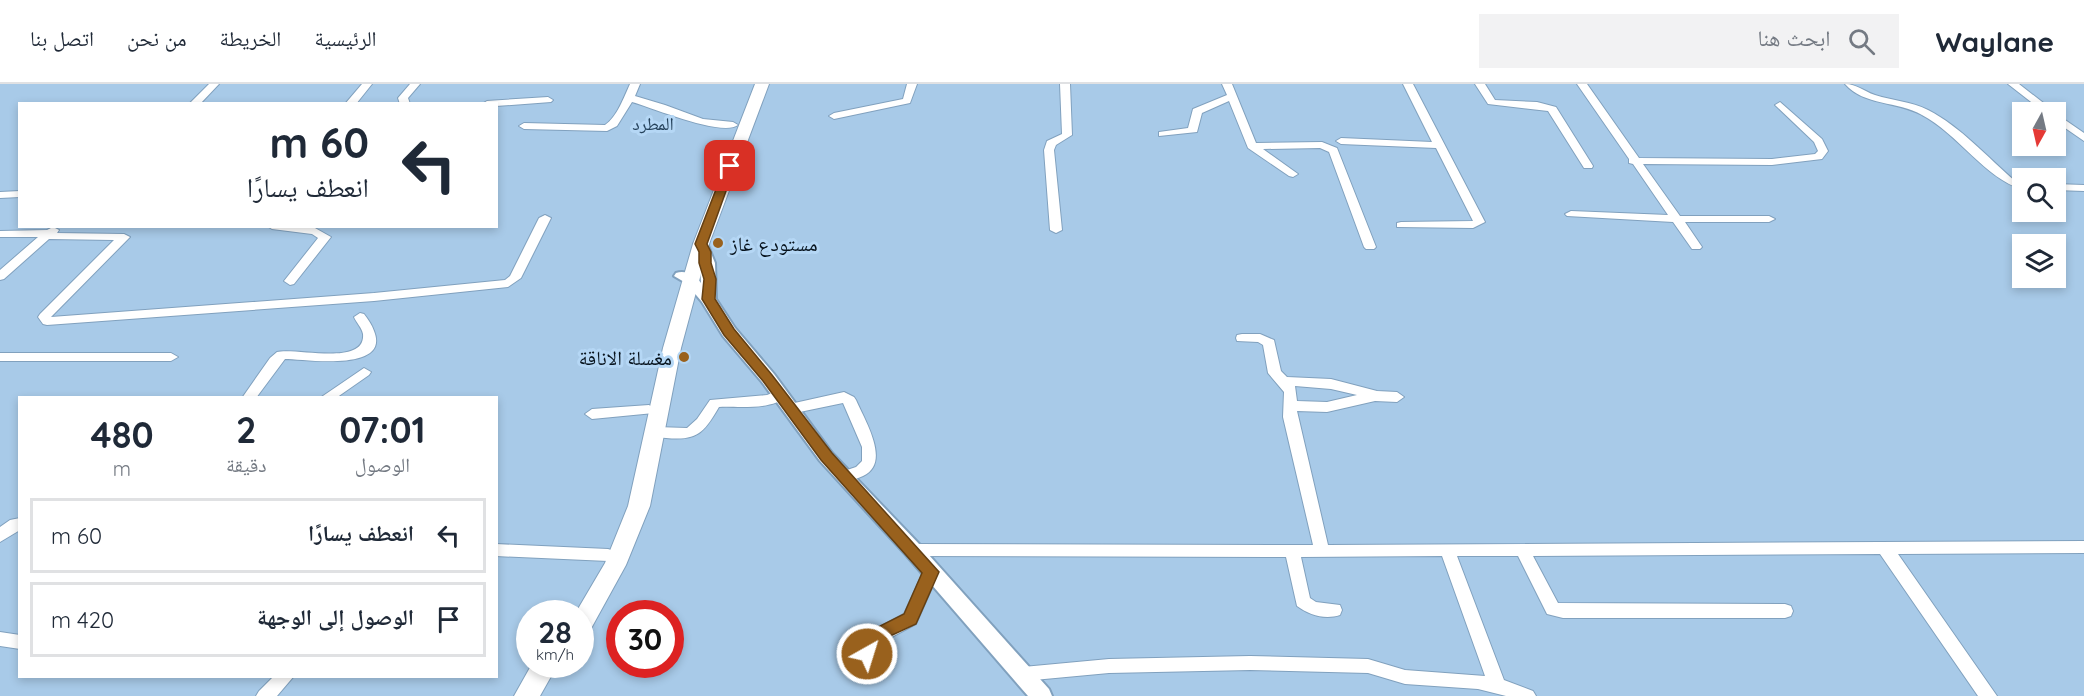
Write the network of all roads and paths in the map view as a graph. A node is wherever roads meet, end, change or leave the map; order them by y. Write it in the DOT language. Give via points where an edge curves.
graph roads {
  1 [pos="214,84"];
  2 [pos="368,84"];
  3 [pos="415,84"];
  4 [pos="635,84"];
  5 [pos="747,84"];
  6 [pos="762,84"];
  7 [pos="912,84"];
  8 [pos="1065,84"];
  9 [pos="1227,84"];
  10 [pos="1408,84"];
  11 [pos="1480,84"];
  12 [pos="1582,84"];
  13 [pos="1850,84"];
  14 [pos="2013,84"];
  15 [pos="1230,97"];
  16 [pos="629,98"];
  17 [pos="548,100"];
  18 [pos="196,102"];
  19 [pos="352,102"];
  20 [pos="404,102"];
  21 [pos="2037,102"];
  22 [pos="498,103"];
  23 [pos="1780,105"];
  24 [pos="834,116"];
  25 [pos="2066,124"];
  26 [pos="733,125"];
  27 [pos="524,126"];
  28 [pos="1163,134"];
  29 [pos="2084,138"];
  30 [pos="1341,141"];
  31 [pos="1440,145"];
  32 [pos="1252,146"];
  33 [pos="1633,160"];
  34 [pos="1588,166"];
  35 [pos="1293,174"];
  36 [pos="2012,181"];
  37 [pos="2066,187"];
  38 [pos="2084,188"];
  39 [pos="18,194"];
  40 [pos="0,195"];
  41 [pos="1571,214"];
  42 [pos="545,218"];
  43 [pos="1675,219"];
  44 [pos="1769,219"];
  45 [pos="1401,225"];
  46 [pos="289,228"];
  47 [pos="1056,230"];
  48 [pos="51,232"];
  49 [pos="0,234"];
  50 [pos="701,244"];
  51 [pos="1370,247"];
  52 [pos="1696,247"];
  53 [pos="0,276"];
  54 [pos="686,278"];
  55 [pos="290,281"];
  56 [pos="708,299"];
  57 [pos="360,317"];
  58 [pos="1242,338"];
  59 [pos="0,357"];
  60 [pos="171,357"];
  61 [pos="364,372"];
  62 [pos="1284,381"];
  63 [pos="249,396"];
  64 [pos="329,396"];
  65 [pos="1375,396"];
  66 [pos="1397,397"];
  67 [pos="785,402"];
  68 [pos="1291,406"];
  69 [pos="649,410"];
  70 [pos="592,414"];
  71 [pos="656,432"];
  72 [pos="846,476"];
  73 [pos="18,525"];
  74 [pos="0,536"];
  75 [pos="1884,547"];
  76 [pos="2084,547"];
  77 [pos="1522,549"];
  78 [pos="498,550"];
  79 [pos="914,550"];
  80 [pos="1447,550"];
  81 [pos="1292,551"];
  82 [pos="1322,551"];
  83 [pos="608,555"];
  84 [pos="931,572"];
  85 [pos="588,600"];
  86 [pos="591,600"];
  87 [pos="1334,610"];
  88 [pos="1785,611"];
  89 [pos="0,639"];
  90 [pos="18,642"];
  91 [pos="859,666"];
  92 [pos="1023,674"];
  93 [pos="284,678"];
  94 [pos="538,678"];
  95 [pos="551,678"];
  96 [pos="1497,685"];
  97 [pos="265,696"];
  98 [pos="527,696"];
  99 [pos="540,696"];
  100 [pos="1041,696"];
  101 [pos="1527,696"];
  102 [pos="1988,696"];
  1 -- 18 [label="street"];
  2 -- 19 [label="street"];
  3 -- 20 [label="street" via="403,98"];
  4 -- 16 [label="street"];
  5 -- 26 [label="main road"];
  6 -- 50 [label="main road"];
  7 -- 24 [label="street" via="907,101"];
  8 -- 47 [label="street" via="1067,135 1051,144 1049,150"];
  9 -- 15 [label="street"];
  10 -- 31 [label="street"];
  11 -- 34 [label="street" via="1491,102 1552,109"];
  12 -- 33 [label="street"];
  13 -- 36 [label="street" via="1867,95 1931,115"];
  14 -- 21 [label="street"];
  15 -- 28 [label="street" via="1197,111 1193,130"];
  15 -- 32 [label="street"];
  16 -- 26 [label="street" via="701,122"];
  16 -- 27 [label="street" via="607,128"];
  17 -- 22 [label="street"];
  23 -- 33 [label="street" via="1818,141 1823,151 1818,157 1772,162"];
  25 -- 29 [label="street"];
  26 -- 54 [label="main road"];
  30 -- 31 [label="street"];
  31 -- 45 [label="street" via="1479,222"];
  32 -- 35 [label="street"];
  32 -- 51 [label="street" via="1322,145 1333,150"];
  33 -- 43 [label="street"];
  37 -- 38 [label="street"];
  39 -- 40 [label="street"];
  41 -- 43 [label="street"];
  42 -- 48 [label="street" via="515,278 508,283 352,299 47,321 44,317 124,237"];
  43 -- 44 [label="street"];
  43 -- 52 [label="street"];
  46 -- 55 [label="street" via="315,231 325,237"];
  48 -- 49 [label="street"];
  48 -- 53 [label="street"];
  50 -- 54 [label="main road"];
  50 -- 56 [label="street" via="710,279"];
  54 -- 56 [label="street"];
  54 -- 69 [label="main road" via="664,338"];
  54 -- 71 [label="main road"];
  56 -- 67 [label="street"];
  57 -- 63 [label="street" via="369,334 362,353 349,358 282,355"];
  58 -- 62 [label="street" via="1269,342 1275,373"];
  59 -- 60 [label="street"];
  61 -- 64 [label="street"];
  62 -- 65 [label="street" via="1332,384"];
  62 -- 68 [label="street" via="1291,392"];
  65 -- 66 [label="street"];
  65 -- 68 [label="street" via="1327,407"];
  67 -- 71 [label="street" via="745,399 715,403 700,428 689,435"];
  67 -- 72 [label="street" via="826,457"];
  67 -- 72 [label="street" via="844,397 849,400 869,447 869,463 861,471"];
  68 -- 82 [label="street" via="1290,417"];
  69 -- 70 [label="street"];
  69 -- 83 [label="main road" via="628,507"];
  71 -- 86 [label="main road" via="636,515 615,565"];
  72 -- 79 [label="street"];
  73 -- 74 [label="street"];
  75 -- 76 [label="street"];
  75 -- 77 [label="street"];
  75 -- 102 [label="street"];
  77 -- 80 [label="street"];
  77 -- 88 [label="street" via="1553,609"];
  78 -- 83 [label="street"];
  79 -- 81 [label="street"];
  79 -- 84 [label="street"];
  80 -- 82 [label="street"];
  80 -- 96 [label="street"];
  81 -- 82 [label="street"];
  81 -- 87 [label="street" via="1303,601 1312,608"];
  83 -- 85 [label="main road"];
  84 -- 91 [label="street" via="910,619 880,635"];
  84 -- 92 [label="street"];
  89 -- 90 [label="street"];
  92 -- 96 [label="street" via="1109,666 1344,665 1376,667 1421,680"];
  92 -- 100 [label="street"];
  93 -- 97 [label="street"];
  94 -- 98 [label="main road"];
  95 -- 99 [label="main road"];
  96 -- 101 [label="street"];
}
